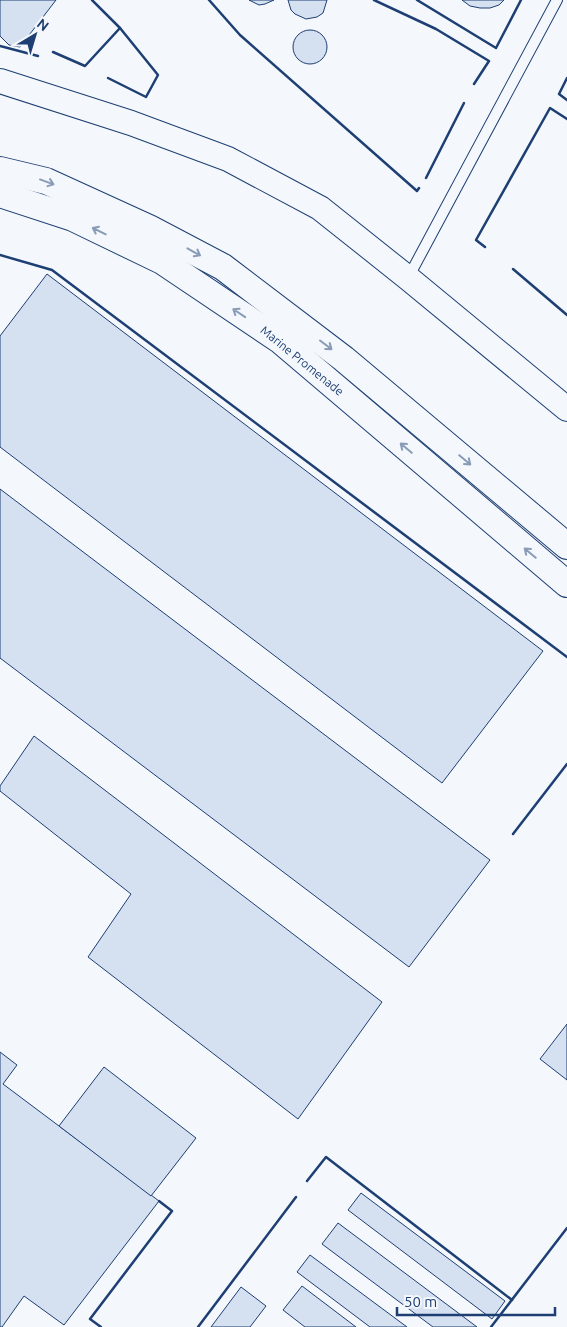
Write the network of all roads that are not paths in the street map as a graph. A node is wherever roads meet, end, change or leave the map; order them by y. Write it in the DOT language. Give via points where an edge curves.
graph roads {
  1 [pos="557,0"];
  2 [pos="0,81"];
  3 [pos="0,170"];
  4 [pos="0,194"];
  5 [pos="408,278"];
  6 [pos="567,409"];
  7 [pos="567,546"];
  8 [pos="567,584"];
  1 -- 5 [label="lane"];
  2 -- 5 [label="street" via="131,123 228,159 320,208"];
  3 -- 7 [label="main road, Marine Promenade, one-way" via="46,181 150,228 222,267 344,359"];
  8 -- 4 [label="main road, Marine Promenade, one-way" via="281,341 162,261 73,218"];
  5 -- 6 [label="street"];
}
